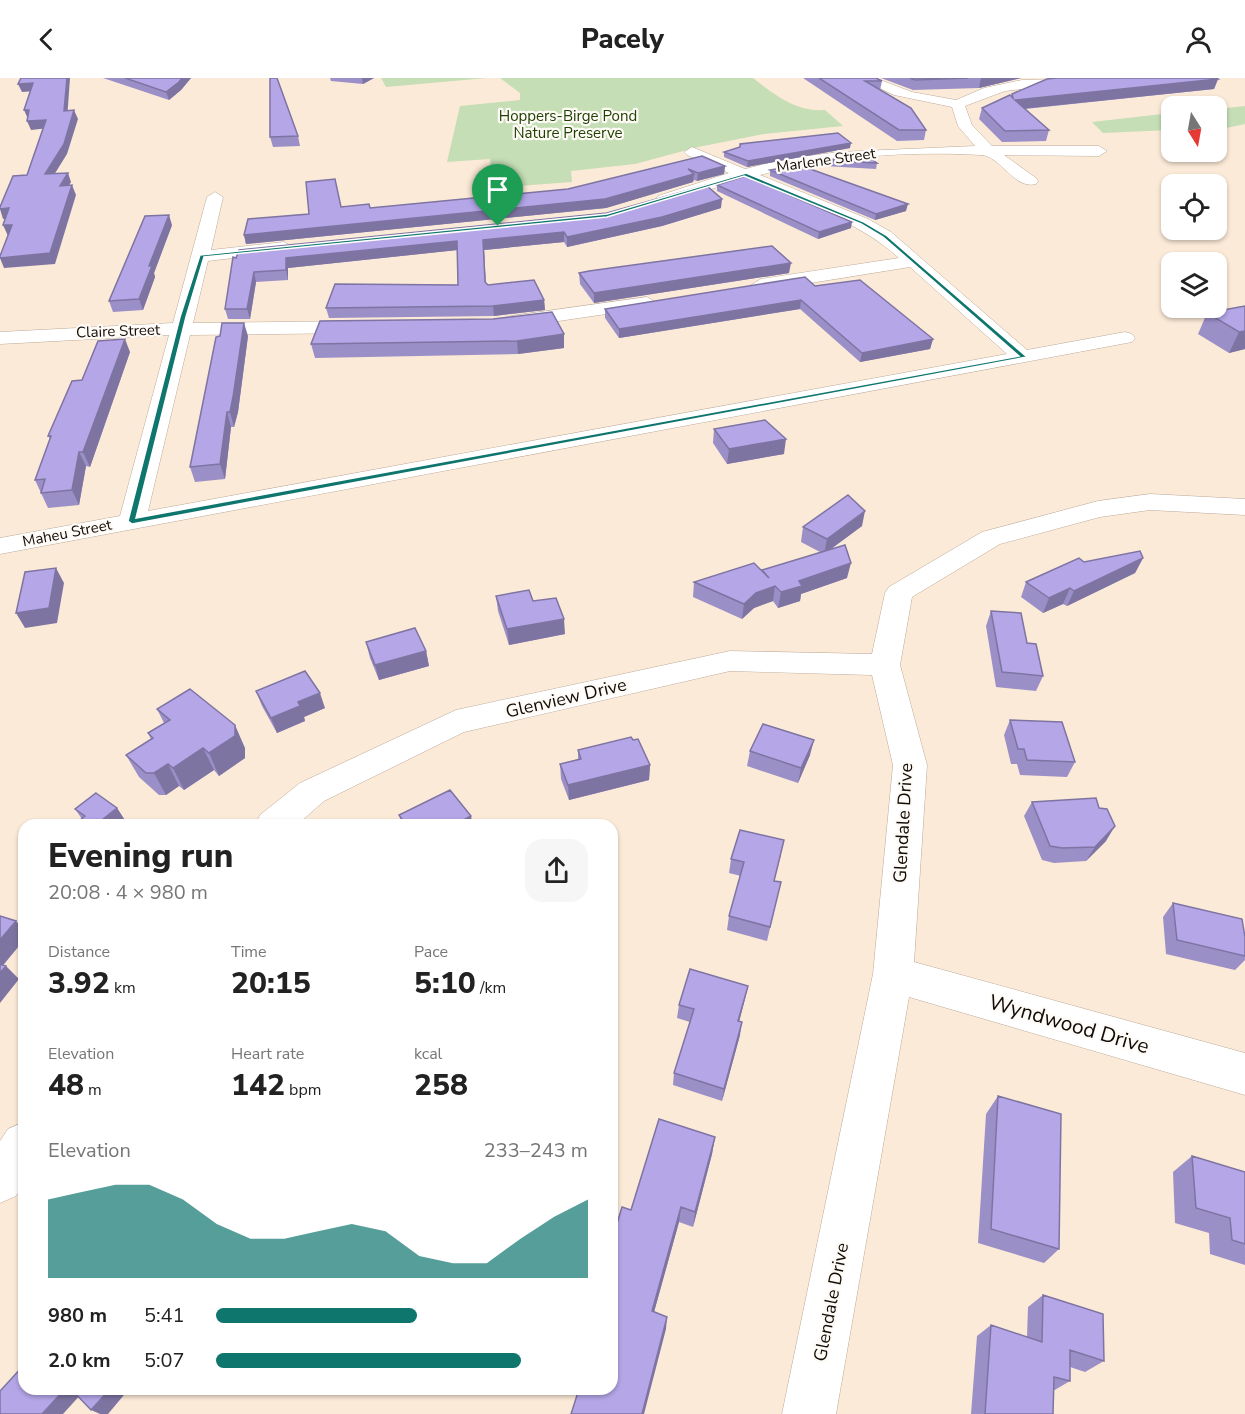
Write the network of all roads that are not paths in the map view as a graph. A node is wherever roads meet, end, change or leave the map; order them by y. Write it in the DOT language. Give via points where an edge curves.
graph roads {
  1 [pos="865,78"];
  2 [pos="1090,78"];
  3 [pos="957,104"];
  4 [pos="989,151"];
  5 [pos="1100,151"];
  6 [pos="692,152"];
  7 [pos="744,174"];
  8 [pos="1030,181"];
  9 [pos="216,197"];
  10 [pos="653,202"];
  11 [pos="298,246"];
  12 [pos="202,256"];
  13 [pos="915,261"];
  14 [pos="740,289"];
  15 [pos="669,300"];
  16 [pos="494,324"];
  17 [pos="380,327"];
  18 [pos="180,329"];
  19 [pos="0,338"];
  20 [pos="1125,338"];
  21 [pos="1023,357"];
  22 [pos="1245,507"];
  23 [pos="132,521"];
  24 [pos="0,546"];
  25 [pos="885,665"];
  26 [pos="280,819"];
  27 [pos="893,974"];
  28 [pos="1245,1074"];
  29 [pos="18,1154"];
  30 [pos="0,1180"];
  31 [pos="809,1414"];
  1 -- 3 [label="street" via="915,98"];
  2 -- 3 [label="street" via="990,90"];
  3 -- 4 [label="street" via="957,113 972,136"];
  4 -- 5 [label="street, Marlene Street"];
  4 -- 7 [label="street, Marlene Street" via="863,153 799,161"];
  4 -- 8 [label="street"];
  6 -- 7 [label="street"];
  7 -- 10 [label="street, Marlene Street"];
  7 -- 13 [label="street" via="862,223"];
  9 -- 12 [label="street"];
  11 -- 12 [label="street"];
  12 -- 18 [label="street"];
  13 -- 14 [label="street"];
  13 -- 21 [label="street"];
  15 -- 16 [label="street"];
  17 -- 18 [label="street, Claire Street"];
  18 -- 19 [label="street, Claire Street"];
  18 -- 23 [label="street"];
  20 -- 21 [label="street, Maheu Street"];
  21 -- 23 [label="street, Maheu Street"];
  22 -- 25 [label="street, Glendale Drive" via="1150,502 1098,509 991,538 899,594"];
  23 -- 24 [label="street, Maheu Street"];
  25 -- 26 [label="street, Glenview Drive" via="730,661 456,722 312,792"];
  25 -- 27 [label="street, Glendale Drive" via="910,765"];
  27 -- 28 [label="street, Wyndwood Drive"];
  27 -- 31 [label="street, Glendale Drive"];
  29 -- 30 [label="street"];
}
